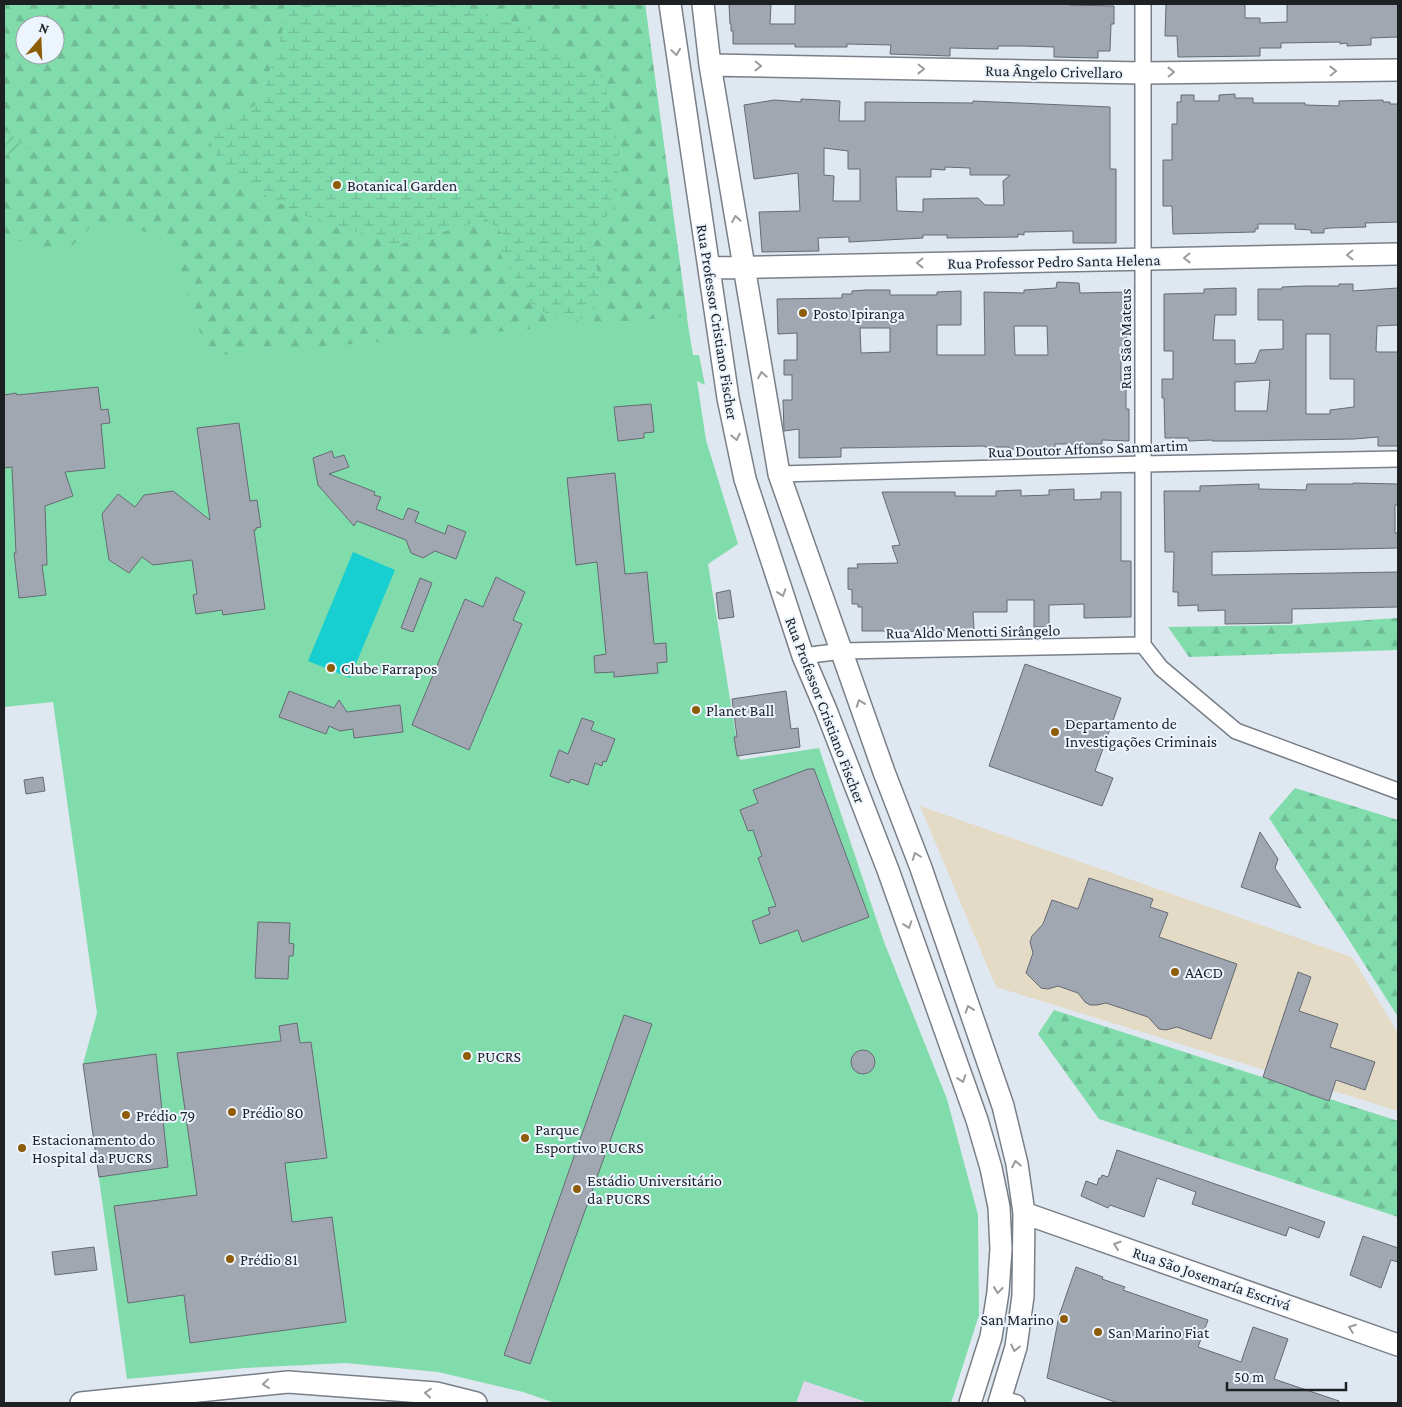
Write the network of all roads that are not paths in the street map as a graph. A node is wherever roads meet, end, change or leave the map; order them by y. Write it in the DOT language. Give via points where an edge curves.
graph roads {
  1 [pos="670,4"];
  2 [pos="703,4"];
  3 [pos="1143,4"];
  4 [pos="710,65"];
  5 [pos="1398,70"];
  6 [pos="1143,73"];
  7 [pos="1398,254"];
  8 [pos="1143,259"];
  9 [pos="744,267"];
  10 [pos="709,268"];
  11 [pos="1398,459"];
  12 [pos="1143,464"];
  13 [pos="779,474"];
  14 [pos="1143,645"];
  15 [pos="842,651"];
  16 [pos="804,656"];
  17 [pos="884,772"];
  18 [pos="854,782"];
  19 [pos="1398,791"];
  20 [pos="999,1206"];
  21 [pos="1024,1212"];
  22 [pos="1023,1296"];
  23 [pos="1398,1345"];
  24 [pos="127,1401"];
  25 [pos="1006,1401"];
  26 [pos="81,1403"];
  27 [pos="476,1403"];
  28 [pos="970,1403"];
  1 -- 10 [label="main road, Rua Professor Cristiano Fischer, one-way"];
  2 -- 4 [label="main road, Rua Professor Cristiano Fischer"];
  3 -- 6 [label="street, Rua São Mateus"];
  4 -- 6 [label="main road, Rua Ângelo Crivellaro, one-way"];
  9 -- 4 [label="main road, Rua Professor Cristiano Fischer, one-way"];
  6 -- 5 [label="main road, Rua Ângelo Crivellaro, one-way"];
  6 -- 8 [label="street, Rua São Mateus"];
  7 -- 8 [label="main road, Rua Professor Pedro Santa Helena, one-way"];
  8 -- 9 [label="main road, Rua Professor Pedro Santa Helena, one-way"];
  8 -- 12 [label="street, Rua São Mateus"];
  9 -- 10 [label="main road, Rua Professor Pedro Santa Helena"];
  13 -- 9 [label="main road, Rua Professor Cristiano Fischer, one-way"];
  10 -- 16 [label="main road, Rua Professor Cristiano Fischer, one-way" via="728,398 745,479"];
  11 -- 12 [label="street, Rua Doutor Affonso Sanmartim"];
  12 -- 13 [label="street, Rua Doutor Affonso Sanmartim"];
  12 -- 14 [label="street, Rua São Mateus"];
  13 -- 15 [label="main road, Rua Professor Cristiano Fischer"];
  14 -- 15 [label="street, Rua Aldo Menotti Sirângelo"];
  14 -- 19 [label="street" via="1161,668 1236,731"];
  15 -- 16 [label="street, Rua Aldo Menotti Sirângelo"];
  17 -- 15 [label="main road, Rua Professor Cristiano Fischer, one-way"];
  16 -- 18 [label="main road, Rua Professor Cristiano Fischer"];
  17 -- 18 [label="main road"];
  21 -- 17 [label="main road, Rua Professor Cristiano Fischer, one-way" via="1003,1106"];
  18 -- 20 [label="main road, Rua Professor Cristiano Fischer, one-way" via="977,1120"];
  20 -- 22 [label="main road"];
  20 -- 28 [label="main road, Rua Professor Cristiano Fischer, one-way" via="998,1292 991,1336"];
  21 -- 22 [label="main road, Rua Professor Cristiano Fischer"];
  23 -- 21 [label="main road, Rua São Josemaría Escrivá, one-way"];
  22 -- 25 [label="main road, Rua Professor Cristiano Fischer, one-way"];
  24 -- 26 [label="main road"];
  27 -- 24 [label="main road, one-way" via="436,1393 288,1382"];
}
